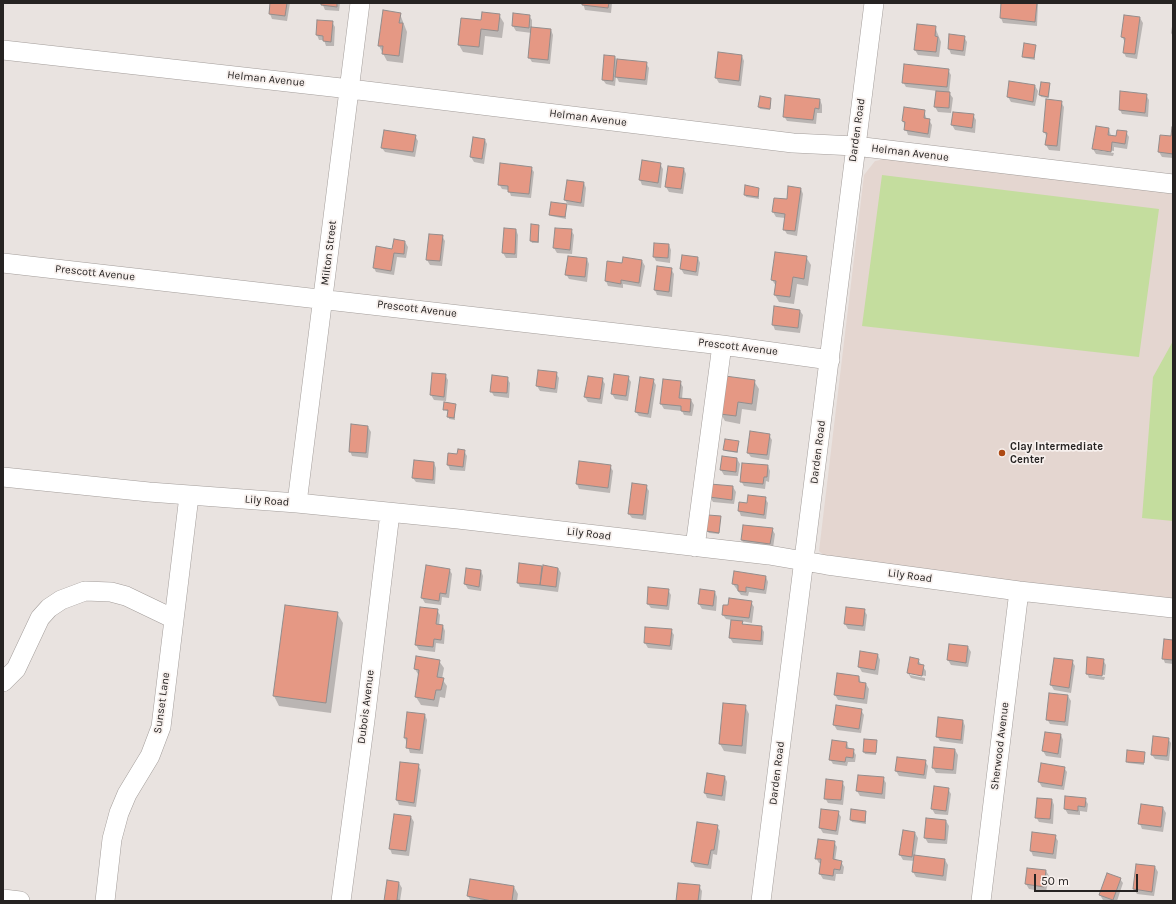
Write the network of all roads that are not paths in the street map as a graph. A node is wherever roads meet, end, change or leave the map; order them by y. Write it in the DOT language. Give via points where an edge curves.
graph roads {
  1 [pos="360,3"];
  2 [pos="874,3"];
  3 [pos="3,50"];
  4 [pos="350,89"];
  5 [pos="855,146"];
  6 [pos="1173,184"];
  7 [pos="3,263"];
  8 [pos="323,298"];
  9 [pos="722,345"];
  10 [pos="830,360"];
  11 [pos="3,477"];
  12 [pos="190,496"];
  13 [pos="297,503"];
  14 [pos="390,513"];
  15 [pos="695,547"];
  16 [pos="803,561"];
  17 [pos="1019,591"];
  18 [pos="1173,608"];
  19 [pos="174,619"];
  20 [pos="3,682"];
  21 [pos="3,899"];
  22 [pos="20,901"];
  23 [pos="105,901"];
  24 [pos="341,901"];
  25 [pos="761,901"];
  26 [pos="981,901"];
  1 -- 4 [label="street, Milton Street"];
  2 -- 5 [label="street, Darden Road"];
  3 -- 4 [label="street, Helman Avenue"];
  4 -- 5 [label="street, Helman Avenue" via="785,142"];
  4 -- 8 [label="street, Milton Street"];
  5 -- 6 [label="street, Helman Avenue"];
  5 -- 10 [label="street, Darden Road"];
  7 -- 8 [label="street, Prescott Avenue"];
  8 -- 9 [label="street, Prescott Avenue"];
  8 -- 13 [label="street, Milton Street"];
  9 -- 10 [label="street, Prescott Avenue"];
  9 -- 15 [label="street"];
  10 -- 16 [label="street, Darden Road"];
  11 -- 12 [label="street, Lily Road"];
  12 -- 13 [label="street, Lily Road"];
  12 -- 19 [label="street, Sunset Lane"];
  13 -- 14 [label="street, Lily Road"];
  14 -- 15 [label="street, Lily Road"];
  14 -- 24 [label="street, Dubois Avenue"];
  15 -- 16 [label="street, Lily Road"];
  16 -- 17 [label="street, Lily Road"];
  16 -- 25 [label="street, Darden Road"];
  17 -- 18 [label="street, Lily Road"];
  17 -- 26 [label="street, Sherwood Avenue"];
  19 -- 20 [label="street" via="126,596 111,592 85,591 61,600 49,608 40,618 16,669"];
  19 -- 23 [label="street, Sunset Lane" via="161,727 150,756 127,794 119,813 112,839"];
  21 -- 22 [label="street"];
}
